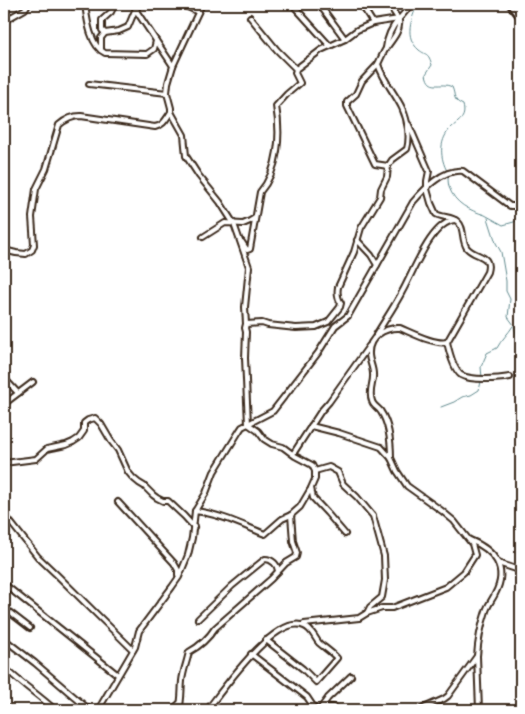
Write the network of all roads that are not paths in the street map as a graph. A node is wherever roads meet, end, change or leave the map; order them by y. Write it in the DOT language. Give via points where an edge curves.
graph roads {
  1 [pos="28,4"];
  2 [pos="85,4"];
  3 [pos="115,4"];
  4 [pos="181,4"];
  5 [pos="202,4"];
  6 [pos="292,4"];
  7 [pos="319,4"];
  8 [pos="361,4"];
  9 [pos="389,4"];
  10 [pos="412,4"];
  11 [pos="509,4"];
  12 [pos="136,6"];
  13 [pos="198,12"];
  14 [pos="250,17"];
  15 [pos="399,19"];
  16 [pos="521,19"];
  17 [pos="4,21"];
  18 [pos="373,23"];
  19 [pos="105,33"];
  20 [pos="345,38"];
  21 [pos="156,40"];
  22 [pos="330,46"];
  23 [pos="101,51"];
  24 [pos="378,64"];
  25 [pos="173,66"];
  26 [pos="296,69"];
  27 [pos="89,84"];
  28 [pos="167,92"];
  29 [pos="171,112"];
  30 [pos="407,123"];
  31 [pos="388,166"];
  32 [pos="427,187"];
  33 [pos="521,205"];
  34 [pos="255,218"];
  35 [pos="456,220"];
  36 [pos="234,224"];
  37 [pos="203,237"];
  38 [pos="239,238"];
  39 [pos="357,240"];
  40 [pos="4,250"];
  41 [pos="377,265"];
  42 [pos="246,324"];
  43 [pos="376,335"];
  44 [pos="447,342"];
  45 [pos="372,343"];
  46 [pos="510,377"];
  47 [pos="4,378"];
  48 [pos="33,382"];
  49 [pos="18,393"];
  50 [pos="4,404"];
  51 [pos="248,424"];
  52 [pos="311,426"];
  53 [pos="293,454"];
  54 [pos="391,458"];
  55 [pos="4,464"];
  56 [pos="315,471"];
  57 [pos="311,488"];
  58 [pos="118,502"];
  59 [pos="195,511"];
  60 [pos="4,514"];
  61 [pos="291,515"];
  62 [pos="194,527"];
  63 [pos="345,534"];
  64 [pos="468,539"];
  65 [pos="498,563"];
  66 [pos="521,569"];
  67 [pos="278,571"];
  68 [pos="179,577"];
  69 [pos="4,584"];
  70 [pos="4,608"];
  71 [pos="367,613"];
  72 [pos="198,619"];
  73 [pos="302,625"];
  74 [pos="30,628"];
  75 [pos="4,639"];
  76 [pos="266,640"];
  77 [pos="132,650"];
  78 [pos="251,654"];
  79 [pos="477,656"];
  80 [pos="4,667"];
  81 [pos="118,675"];
  82 [pos="350,676"];
  83 [pos="181,702"];
  84 [pos="4,706"];
  85 [pos="317,709"];
  86 [pos="10,710"];
  87 [pos="55,710"];
  88 [pos="92,710"];
  89 [pos="98,710"];
  90 [pos="172,710"];
  91 [pos="179,710"];
  92 [pos="207,710"];
  93 [pos="296,710"];
  94 [pos="338,710"];
  95 [pos="419,710"];
  96 [pos="479,710"];
  1 -- 17 [label="street"];
  2 -- 23 [label="street" via="93,42"];
  3 -- 19 [label="street" via="102,20"];
  4 -- 13 [label="street"];
  5 -- 13 [label="street"];
  6 -- 22 [label="street"];
  7 -- 20 [label="street"];
  8 -- 18 [label="street"];
  9 -- 15 [label="street"];
  10 -- 15 [label="street"];
  11 -- 16 [label="street"];
  12 -- 19 [label="street" via="128,27"];
  12 -- 21 [label="street"];
  13 -- 25 [label="street"];
  14 -- 26 [label="street"];
  15 -- 18 [label="street"];
  15 -- 24 [label="street" via="398,30"];
  18 -- 20 [label="street"];
  19 -- 23 [label="street"];
  20 -- 22 [label="street"];
  21 -- 23 [label="street" via="154,49 147,54"];
  21 -- 25 [label="street"];
  22 -- 26 [label="street"];
  24 -- 30 [label="street" via="404,110"];
  24 -- 31 [label="street" via="362,81 347,106 375,164"];
  25 -- 28 [label="street"];
  26 -- 34 [label="street" via="300,83 276,106 278,141 272,174 260,192"];
  27 -- 28 [label="street"];
  28 -- 29 [label="street"];
  29 -- 36 [label="street" via="184,135 186,156"];
  29 -- 40 [label="street" via="165,122 155,127 81,116 64,121 36,189 32,250 26,254"];
  30 -- 31 [label="street" via="407,149"];
  30 -- 32 [label="street" via="429,171"];
  31 -- 39 [label="street" via="380,197"];
  32 -- 33 [label="street" via="437,178 463,171 510,206"];
  32 -- 35 [label="street" via="436,214"];
  32 -- 41 [label="street" via="413,202"];
  34 -- 36 [label="street"];
  34 -- 38 [label="street" via="250,249 247,250"];
  35 -- 43 [label="street" via="440,226 426,245 402,294"];
  35 -- 44 [label="street" via="461,225 465,245 489,265"];
  36 -- 37 [label="street" via="224,223"];
  36 -- 38 [label="street"];
  38 -- 42 [label="street" via="249,267"];
  39 -- 41 [label="street"];
  39 -- 42 [label="street" via="338,287 340,307 328,322 303,328"];
  41 -- 51 [label="street" via="348,316 336,326 279,403"];
  42 -- 51 [label="street"];
  43 -- 44 [label="street" via="389,328 400,328 436,342"];
  43 -- 45 [label="street"];
  44 -- 46 [label="street" via="460,374 491,379"];
  45 -- 52 [label="street"];
  45 -- 54 [label="street" via="369,354 373,373 370,392 372,402 385,420"];
  47 -- 49 [label="street"];
  48 -- 49 [label="street"];
  49 -- 50 [label="street"];
  51 -- 53 [label="street" via="264,439"];
  51 -- 59 [label="street" via="242,427 230,445"];
  52 -- 53 [label="street"];
  52 -- 54 [label="street" via="377,445"];
  53 -- 56 [label="street" via="312,465"];
  54 -- 64 [label="street" via="407,486 438,508"];
  55 -- 62 [label="street" via="36,458 47,449 73,442 84,431 84,423 95,418 133,478 157,498 168,501"];
  56 -- 57 [label="street"];
  56 -- 71 [label="street" via="329,467 338,472 343,484 373,516 384,556 385,580 382,597 370,606"];
  57 -- 61 [label="street"];
  57 -- 63 [label="street" via="313,498"];
  58 -- 68 [label="street" via="174,563"];
  59 -- 61 [label="street" via="222,516 264,534"];
  59 -- 62 [label="street"];
  60 -- 77 [label="street" via="38,557"];
  61 -- 67 [label="street" via="297,552"];
  62 -- 68 [label="street"];
  64 -- 65 [label="street" via="480,544"];
  64 -- 71 [label="street" via="475,555 464,572 446,588 392,608"];
  65 -- 66 [label="street"];
  65 -- 79 [label="street" via="500,579 486,608"];
  67 -- 72 [label="street" via="273,562 265,559"];
  67 -- 83 [label="street" via="215,628 198,648 189,652"];
  68 -- 77 [label="street" via="139,631"];
  69 -- 81 [label="street"];
  70 -- 74 [label="street"];
  71 -- 73 [label="street" via="359,618"];
  73 -- 76 [label="street" via="290,625"];
  73 -- 76 [label="street" via="309,628 337,658 316,682"];
  75 -- 88 [label="street"];
  76 -- 78 [label="street"];
  77 -- 81 [label="street"];
  78 -- 85 [label="street" via="307,697"];
  78 -- 92 [label="street"];
  79 -- 95 [label="street" via="444,699"];
  79 -- 96 [label="street"];
  80 -- 87 [label="street"];
  81 -- 89 [label="street"];
  82 -- 85 [label="street"];
  83 -- 90 [label="street"];
  83 -- 91 [label="street"];
  84 -- 86 [label="street"];
  85 -- 93 [label="street"];
  85 -- 94 [label="street" via="333,707"];
}
